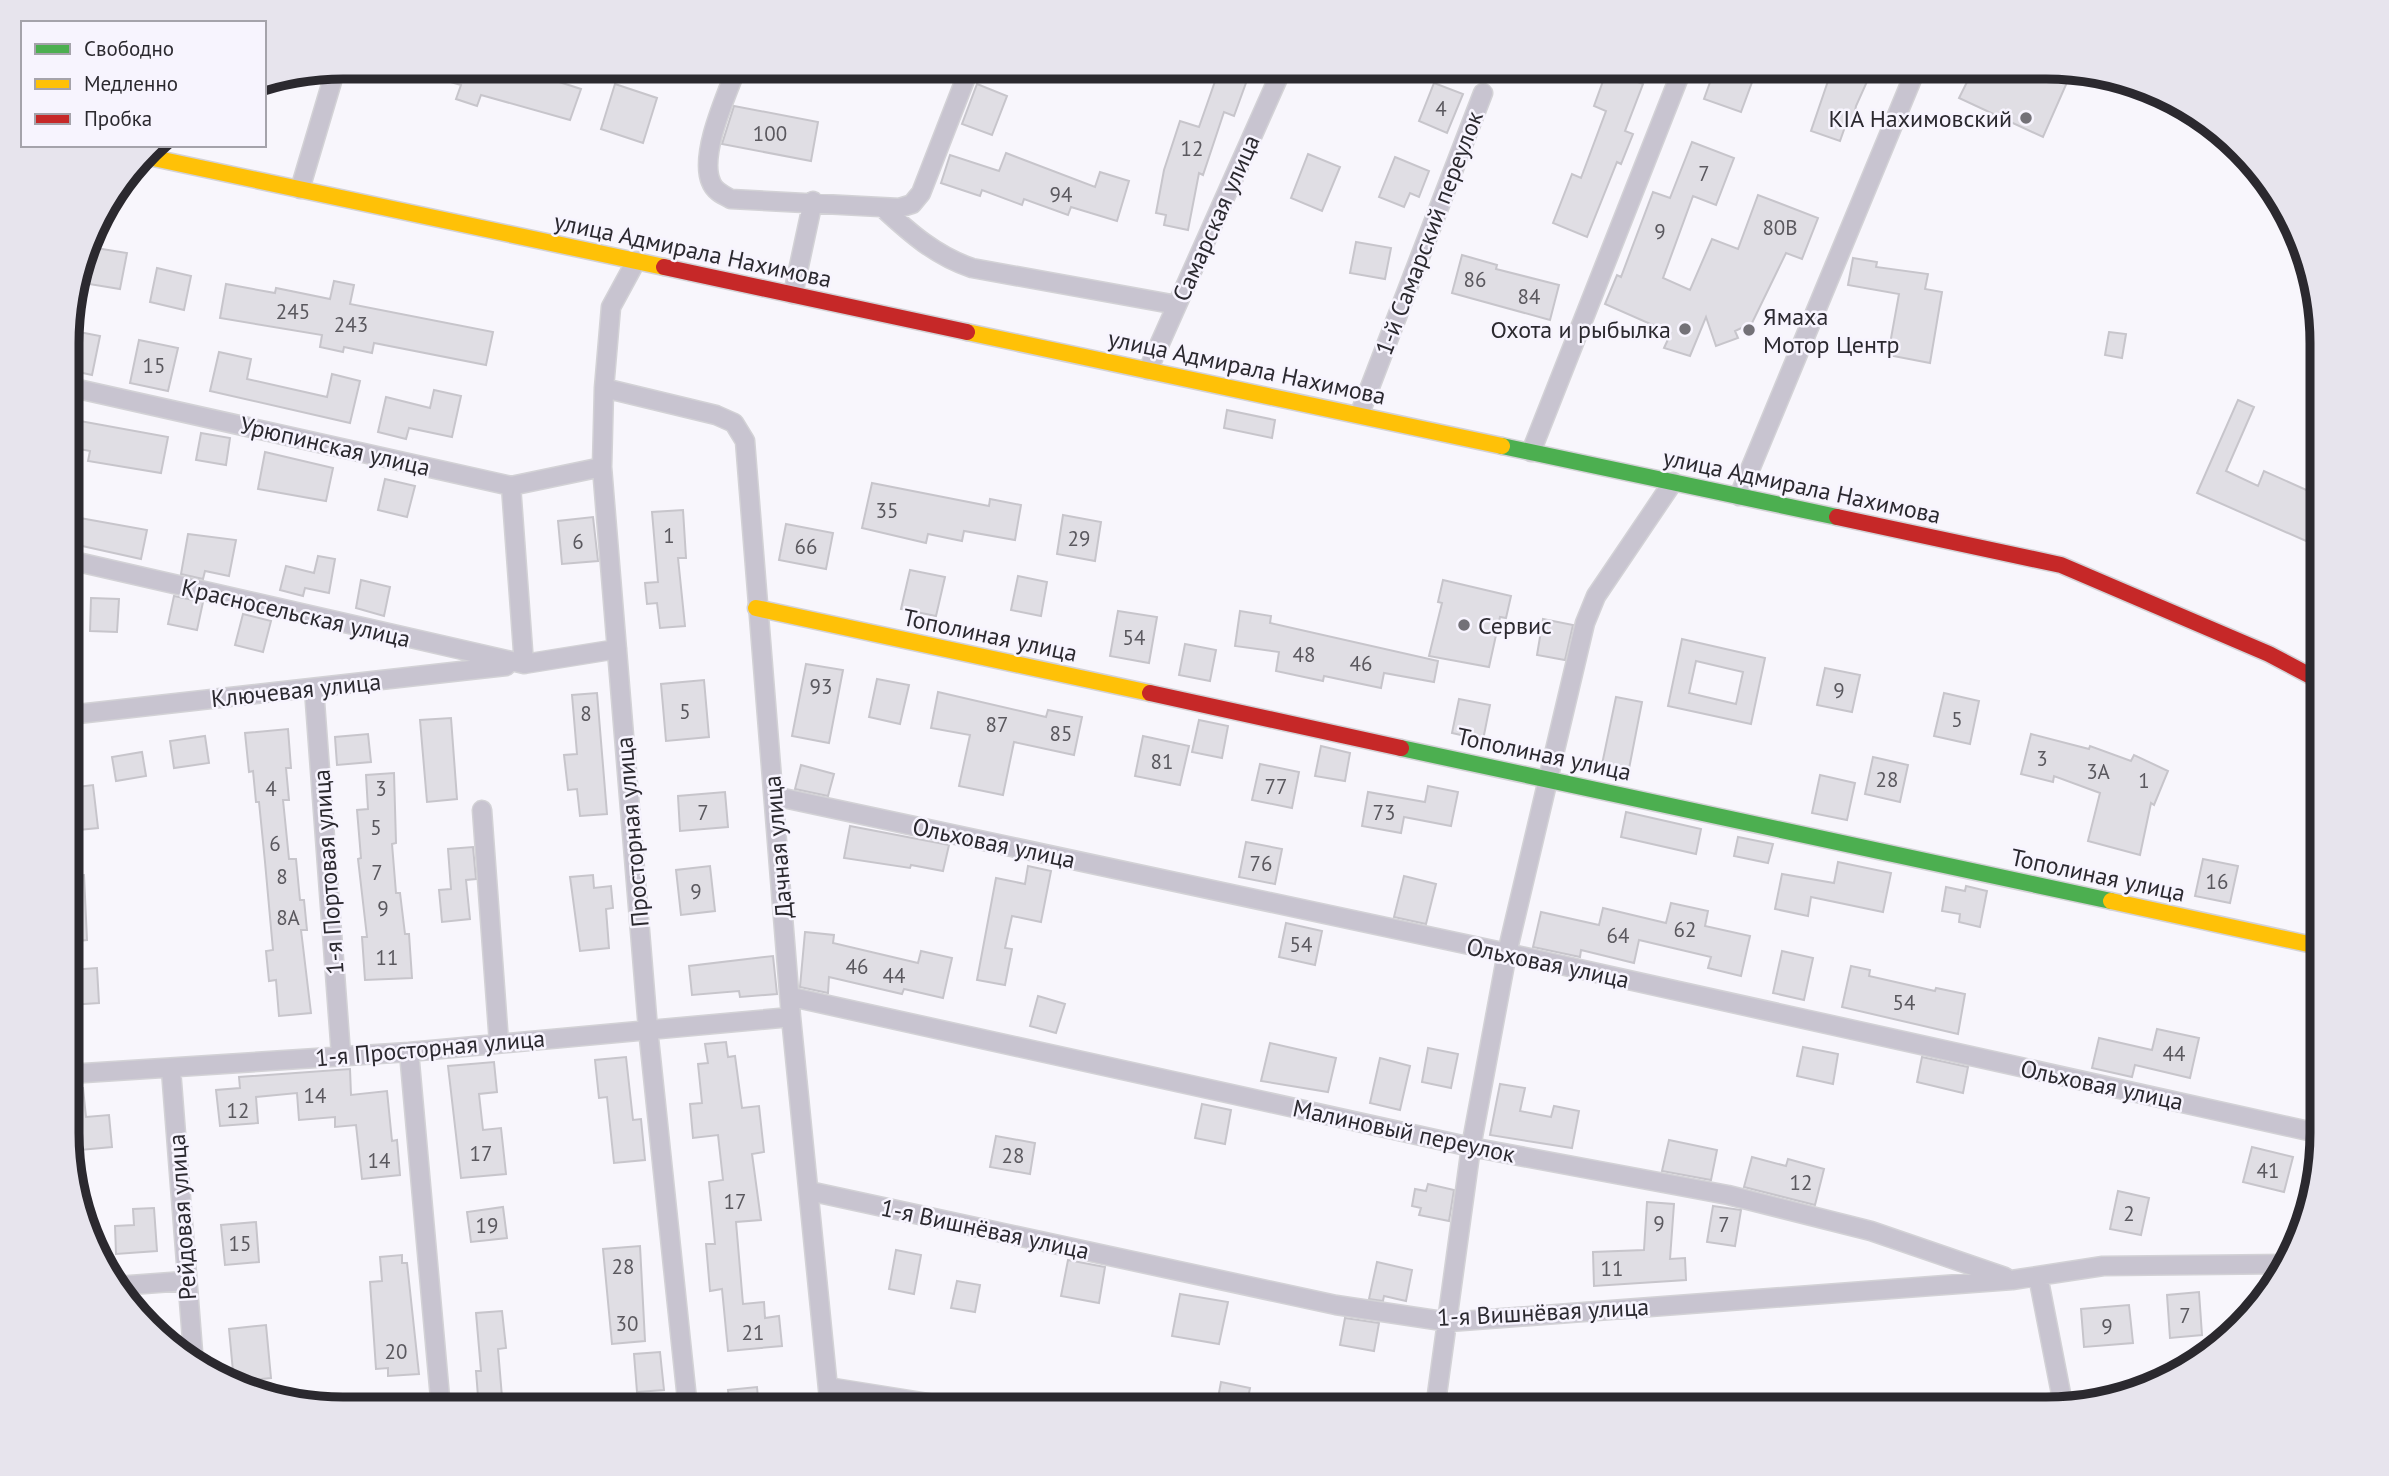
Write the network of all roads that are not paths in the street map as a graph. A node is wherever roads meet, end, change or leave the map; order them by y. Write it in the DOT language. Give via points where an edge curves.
graph roads {
  1 [pos="333,79"];
  2 [pos="733,79"];
  3 [pos="965,79"];
  4 [pos="1277,79"];
  5 [pos="1678,79"];
  6 [pos="1912,79"];
  7 [pos="1483,93"];
  8 [pos="154,158"];
  9 [pos="300,189"];
  10 [pos="813,201"];
  11 [pos="883,208"];
  12 [pos="636,261"];
  13 [pos="793,294"];
  14 [pos="1177,305"];
  15 [pos="1148,370"];
  16 [pos="604,388"];
  17 [pos="79,389"];
  18 [pos="1360,413"];
  19 [pos="1531,452"];
  20 [pos="602,467"];
  21 [pos="1673,482"];
  22 [pos="511,486"];
  23 [pos="1739,496"];
  24 [pos="79,562"];
  25 [pos="756,608"];
  26 [pos="617,649"];
  27 [pos="524,664"];
  28 [pos="2310,676"];
  29 [pos="314,689"];
  30 [pos="79,714"];
  31 [pos="1550,778"];
  32 [pos="774,796"];
  33 [pos="482,810"];
  34 [pos="2310,944"];
  35 [pos="1507,953"];
  36 [pos="792,997"];
  37 [pos="791,1017"];
  38 [pos="648,1029"];
  39 [pos="499,1043"];
  40 [pos="409,1052"];
  41 [pos="341,1055"];
  42 [pos="171,1070"];
  43 [pos="79,1074"];
  44 [pos="2310,1131"];
  45 [pos="1471,1147"];
  46 [pos="809,1191"];
  47 [pos="2275,1264"];
  48 [pos="2038,1276"];
  49 [pos="2012,1280"];
  50 [pos="185,1281"];
  51 [pos="127,1285"];
  52 [pos="1449,1322"];
  53 [pos="192,1350"];
  54 [pos="828,1387"];
  55 [pos="440,1397"];
  56 [pos="687,1397"];
  57 [pos="829,1397"];
  58 [pos="880,1397"];
  59 [pos="1437,1397"];
  60 [pos="2062,1397"];
  1 -- 9 [label="street"];
  2 -- 10 [label="street" via="710,150 711,184 731,198"];
  3 -- 11 [label="street" via="922,193 912,204"];
  4 -- 14 [label="street, Самарская улица"];
  5 -- 19 [label="street"];
  6 -- 23 [label="street"];
  7 -- 18 [label="street, 1-й Самарский переулок"];
  8 -- 9 [label="main road, улица Адмирала Нахимова"];
  9 -- 12 [label="main road, улица Адмирала Нахимова"];
  10 -- 11 [label="street"];
  10 -- 13 [label="street"];
  11 -- 14 [label="street" via="948,260 972,268"];
  12 -- 13 [label="main road, улица Адмирала Нахимова"];
  12 -- 16 [label="street, Просторная улица" via="611,307"];
  13 -- 15 [label="main road, улица Адмирала Нахимова"];
  14 -- 15 [label="street, Самарская улица"];
  15 -- 18 [label="main road, улица Адмирала Нахимова"];
  16 -- 20 [label="street, Просторная улица"];
  16 -- 25 [label="street, Дачная улица" via="695,408 734,423 745,441"];
  17 -- 22 [label="street, Урюпинская улица"];
  18 -- 19 [label="main road, улица Адмирала Нахимова"];
  19 -- 21 [label="main road, улица Адмирала Нахимова"];
  20 -- 22 [label="street, Урюпинская улица"];
  20 -- 26 [label="street, Просторная улица"];
  21 -- 23 [label="main road, улица Адмирала Нахимова"];
  21 -- 31 [label="street" via="1596,596 1585,623"];
  22 -- 27 [label="street"];
  23 -- 28 [label="main road, улица Адмирала Нахимова" via="2061,565"];
  24 -- 27 [label="street, Красносельская улица"];
  25 -- 31 [label="main road, Тополиная улица"];
  25 -- 32 [label="street, Дачная улица"];
  26 -- 27 [label="street, Ключевая улица"];
  26 -- 38 [label="street, Просторная улица"];
  27 -- 29 [label="street, Ключевая улица"];
  29 -- 30 [label="street, Ключевая улица"];
  29 -- 41 [label="street, 1-я Портовая улица"];
  31 -- 34 [label="main road, Тополиная улица"];
  31 -- 35 [label="street"];
  32 -- 35 [label="street, Ольховая улица"];
  32 -- 36 [label="street, Дачная улица"];
  33 -- 39 [label="street"];
  35 -- 44 [label="street, Ольховая улица"];
  35 -- 45 [label="street"];
  36 -- 37 [label="street, Дачная улица"];
  36 -- 45 [label="street, Малиновый переулок"];
  37 -- 38 [label="street, 1-я Просторная улица"];
  37 -- 46 [label="street, Дачная улица"];
  38 -- 39 [label="street, 1-я Просторная улица"];
  38 -- 56 [label="street, Просторная улица"];
  39 -- 40 [label="street, 1-я Просторная улица"];
  40 -- 41 [label="street, 1-я Просторная улица"];
  40 -- 55 [label="street"];
  41 -- 42 [label="street, 1-я Просторная улица"];
  42 -- 43 [label="street, 1-я Просторная улица"];
  42 -- 50 [label="street, Рейдовая улица"];
  45 -- 49 [label="street, Малиновый переулок" via="1728,1195 1871,1231"];
  45 -- 52 [label="street"];
  46 -- 52 [label="street, 1-я Вишнёвая улица" via="1336,1305"];
  46 -- 54 [label="street, Дачная улица"];
  47 -- 48 [label="street, 1-я Вишнёвая улица" via="2103,1266"];
  48 -- 49 [label="street, 1-я Вишнёвая улица"];
  48 -- 60 [label="street"];
  49 -- 52 [label="street, 1-я Вишнёвая улица"];
  50 -- 51 [label="street"];
  50 -- 53 [label="street, Рейдовая улица"];
  52 -- 59 [label="street"];
  54 -- 57 [label="street, Дачная улица"];
  54 -- 58 [label="street"];
}
